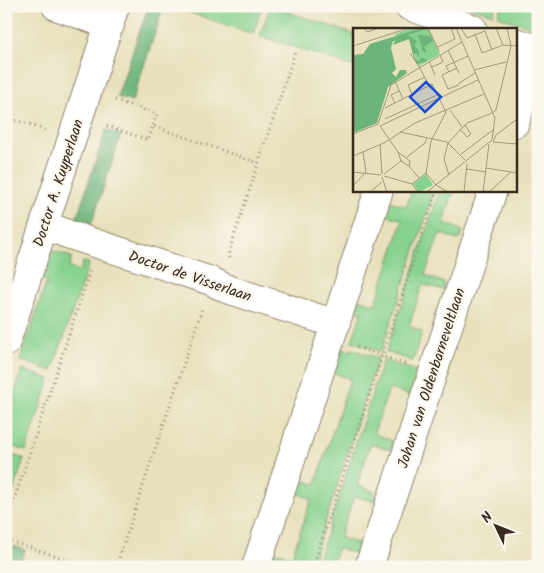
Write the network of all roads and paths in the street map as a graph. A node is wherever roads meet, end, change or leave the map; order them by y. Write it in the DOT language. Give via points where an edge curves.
graph roads {
  1 [pos="56,6"];
  2 [pos="409,6"];
  3 [pos="112,16"];
  4 [pos="434,22"];
  5 [pos="467,28"];
  6 [pos="516,42"];
  7 [pos="538,49"];
  8 [pos="296,52"];
  9 [pos="112,99"];
  10 [pos="6,117"];
  11 [pos="516,119"];
  12 [pos="104,125"];
  13 [pos="153,126"];
  14 [pos="73,139"];
  15 [pos="258,163"];
  16 [pos="379,191"];
  17 [pos="437,191"];
  18 [pos="493,191"];
  19 [pos="45,225"];
  20 [pos="98,245"];
  21 [pos="219,285"];
  22 [pos="336,324"];
  23 [pos="6,342"];
  24 [pos="382,356"];
  25 [pos="6,524"];
  26 [pos="6,540"];
  27 [pos="90,567"];
  28 [pos="116,567"];
  29 [pos="256,567"];
  30 [pos="314,567"];
  31 [pos="369,567"];
  1 -- 3 [label="street"];
  2 -- 4 [label="street"];
  3 -- 14 [label="street, Doctor A. Kuyperlaan"];
  4 -- 5 [label="street"];
  6 -- 7 [label="street"];
  7 -- 11 [label="street"];
  8 -- 15 [label="path"];
  9 -- 13 [label="path" via="157,114"];
  10 -- 14 [label="path"];
  12 -- 13 [label="path" via="148,140"];
  13 -- 15 [label="path"];
  14 -- 19 [label="street, Doctor A. Kuyperlaan"];
  15 -- 21 [label="path" via="228,255 234,269"];
  16 -- 22 [label="street"];
  17 -- 24 [label="path"];
  18 -- 31 [label="street, Johan van Oldenbarneveltlaan"];
  19 -- 20 [label="street, Doctor de Visserlaan"];
  19 -- 23 [label="street, Doctor A. Kuyperlaan"];
  20 -- 21 [label="street, Doctor de Visserlaan"];
  20 -- 25 [label="path"];
  21 -- 22 [label="street, Doctor de Visserlaan"];
  21 -- 28 [label="path"];
  22 -- 24 [label="path" via="351,331 347,344"];
  22 -- 29 [label="street"];
  24 -- 30 [label="path"];
  26 -- 27 [label="path"];
}
